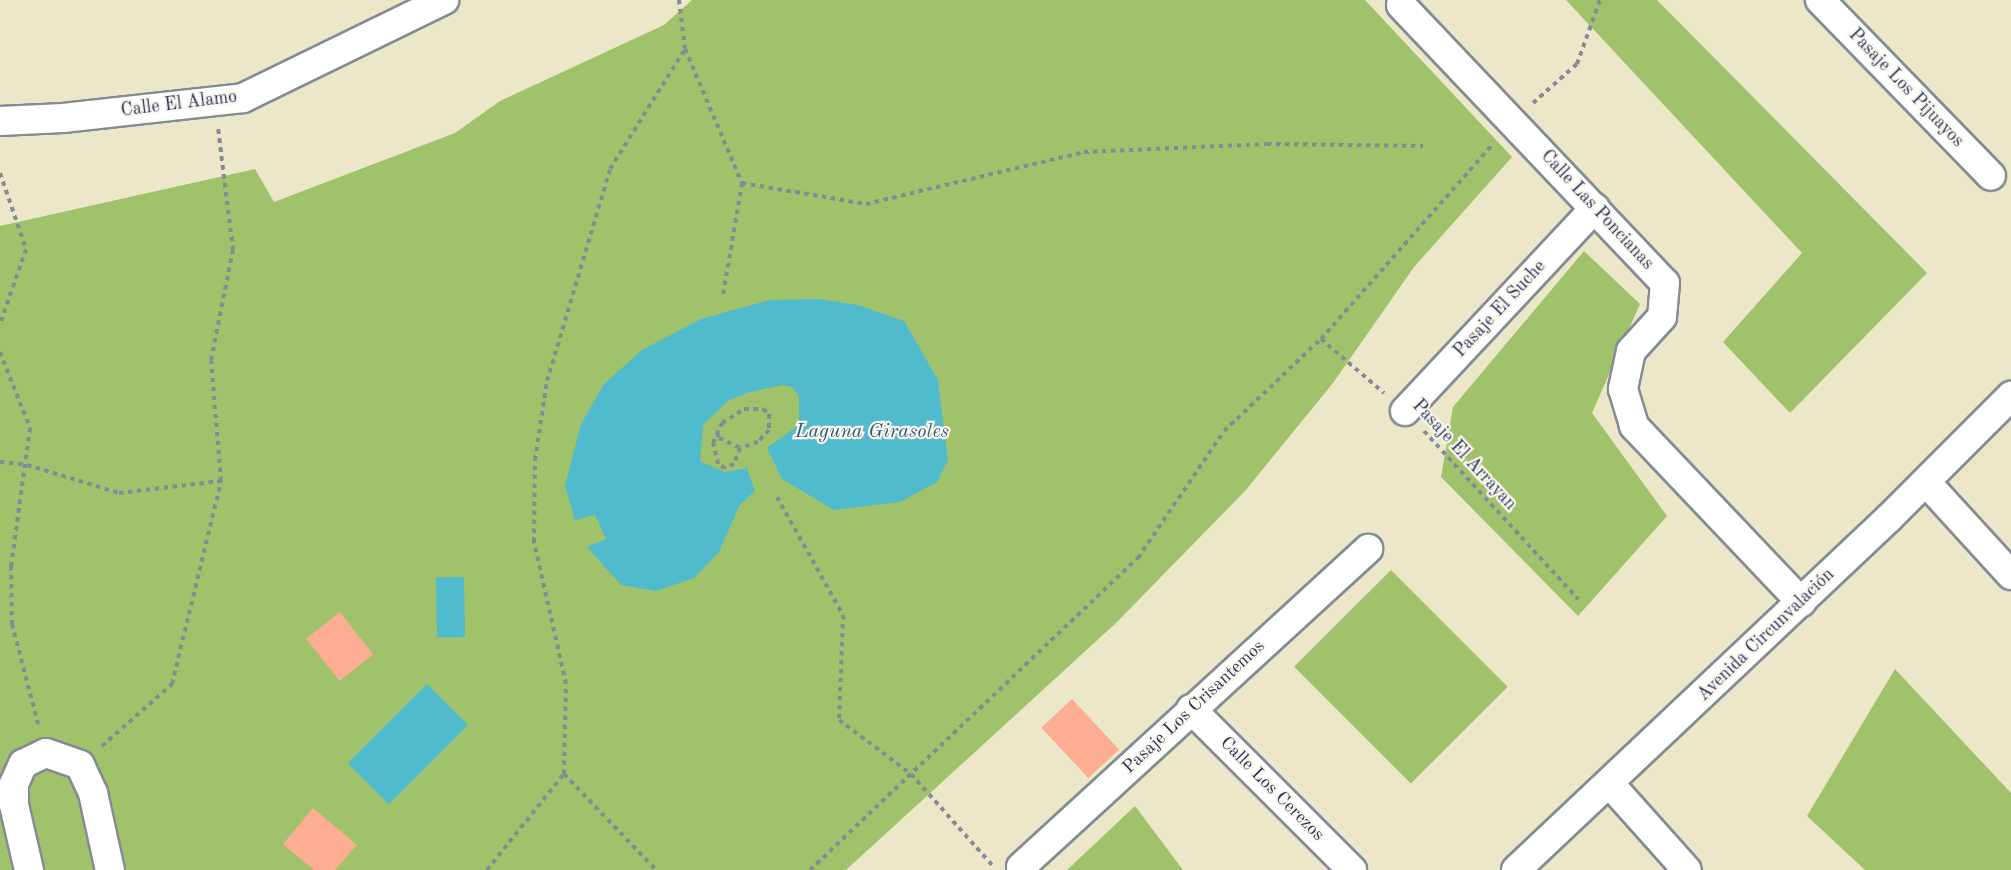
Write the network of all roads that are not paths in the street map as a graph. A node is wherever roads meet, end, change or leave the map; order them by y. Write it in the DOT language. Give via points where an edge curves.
graph roads {
  1 [pos="444,0"];
  2 [pos="1820,0"];
  3 [pos="1401,5"];
  4 [pos="410,8"];
  5 [pos="0,121"];
  6 [pos="1991,176"];
  7 [pos="1595,208"];
  8 [pos="2011,396"];
  9 [pos="1405,411"];
  10 [pos="1926,482"];
  11 [pos="1368,549"];
  12 [pos="2011,575"];
  13 [pos="1801,602"];
  14 [pos="1191,709"];
  15 [pos="1610,784"];
  16 [pos="1009,869"];
  17 [pos="28,870"];
  18 [pos="110,870"];
  19 [pos="1352,870"];
  20 [pos="1516,870"];
  21 [pos="1687,870"];
  1 -- 4 [label="street, Calle El Alamo"];
  2 -- 6 [label="street, Pasaje Los Pijuayos"];
  3 -- 7 [label="street, Calle Las Poncianas" via="1504,131"];
  4 -- 5 [label="street, Calle El Alamo" via="243,98"];
  7 -- 9 [label="street, Pasaje El Suche"];
  7 -- 13 [label="street, Calle Las Poncianas" via="1665,283 1662,317 1631,351 1623,389 1634,426"];
  8 -- 10 [label="street, Avenida Circunvalación"];
  10 -- 12 [label="street"];
  10 -- 13 [label="street, Avenida Circunvalación"];
  11 -- 14 [label="street, Pasaje Los Crisantemos"];
  13 -- 15 [label="street, Avenida Circunvalación"];
  14 -- 16 [label="street, Pasaje Los Crisantemos"];
  14 -- 19 [label="street, Calle Los Cerezos"];
  15 -- 20 [label="street, Avenida Circunvalación"];
  15 -- 21 [label="street"];
  17 -- 18 [label="street" via="14,805 14,784 23,764 46,753 80,765 93,793"];
}
